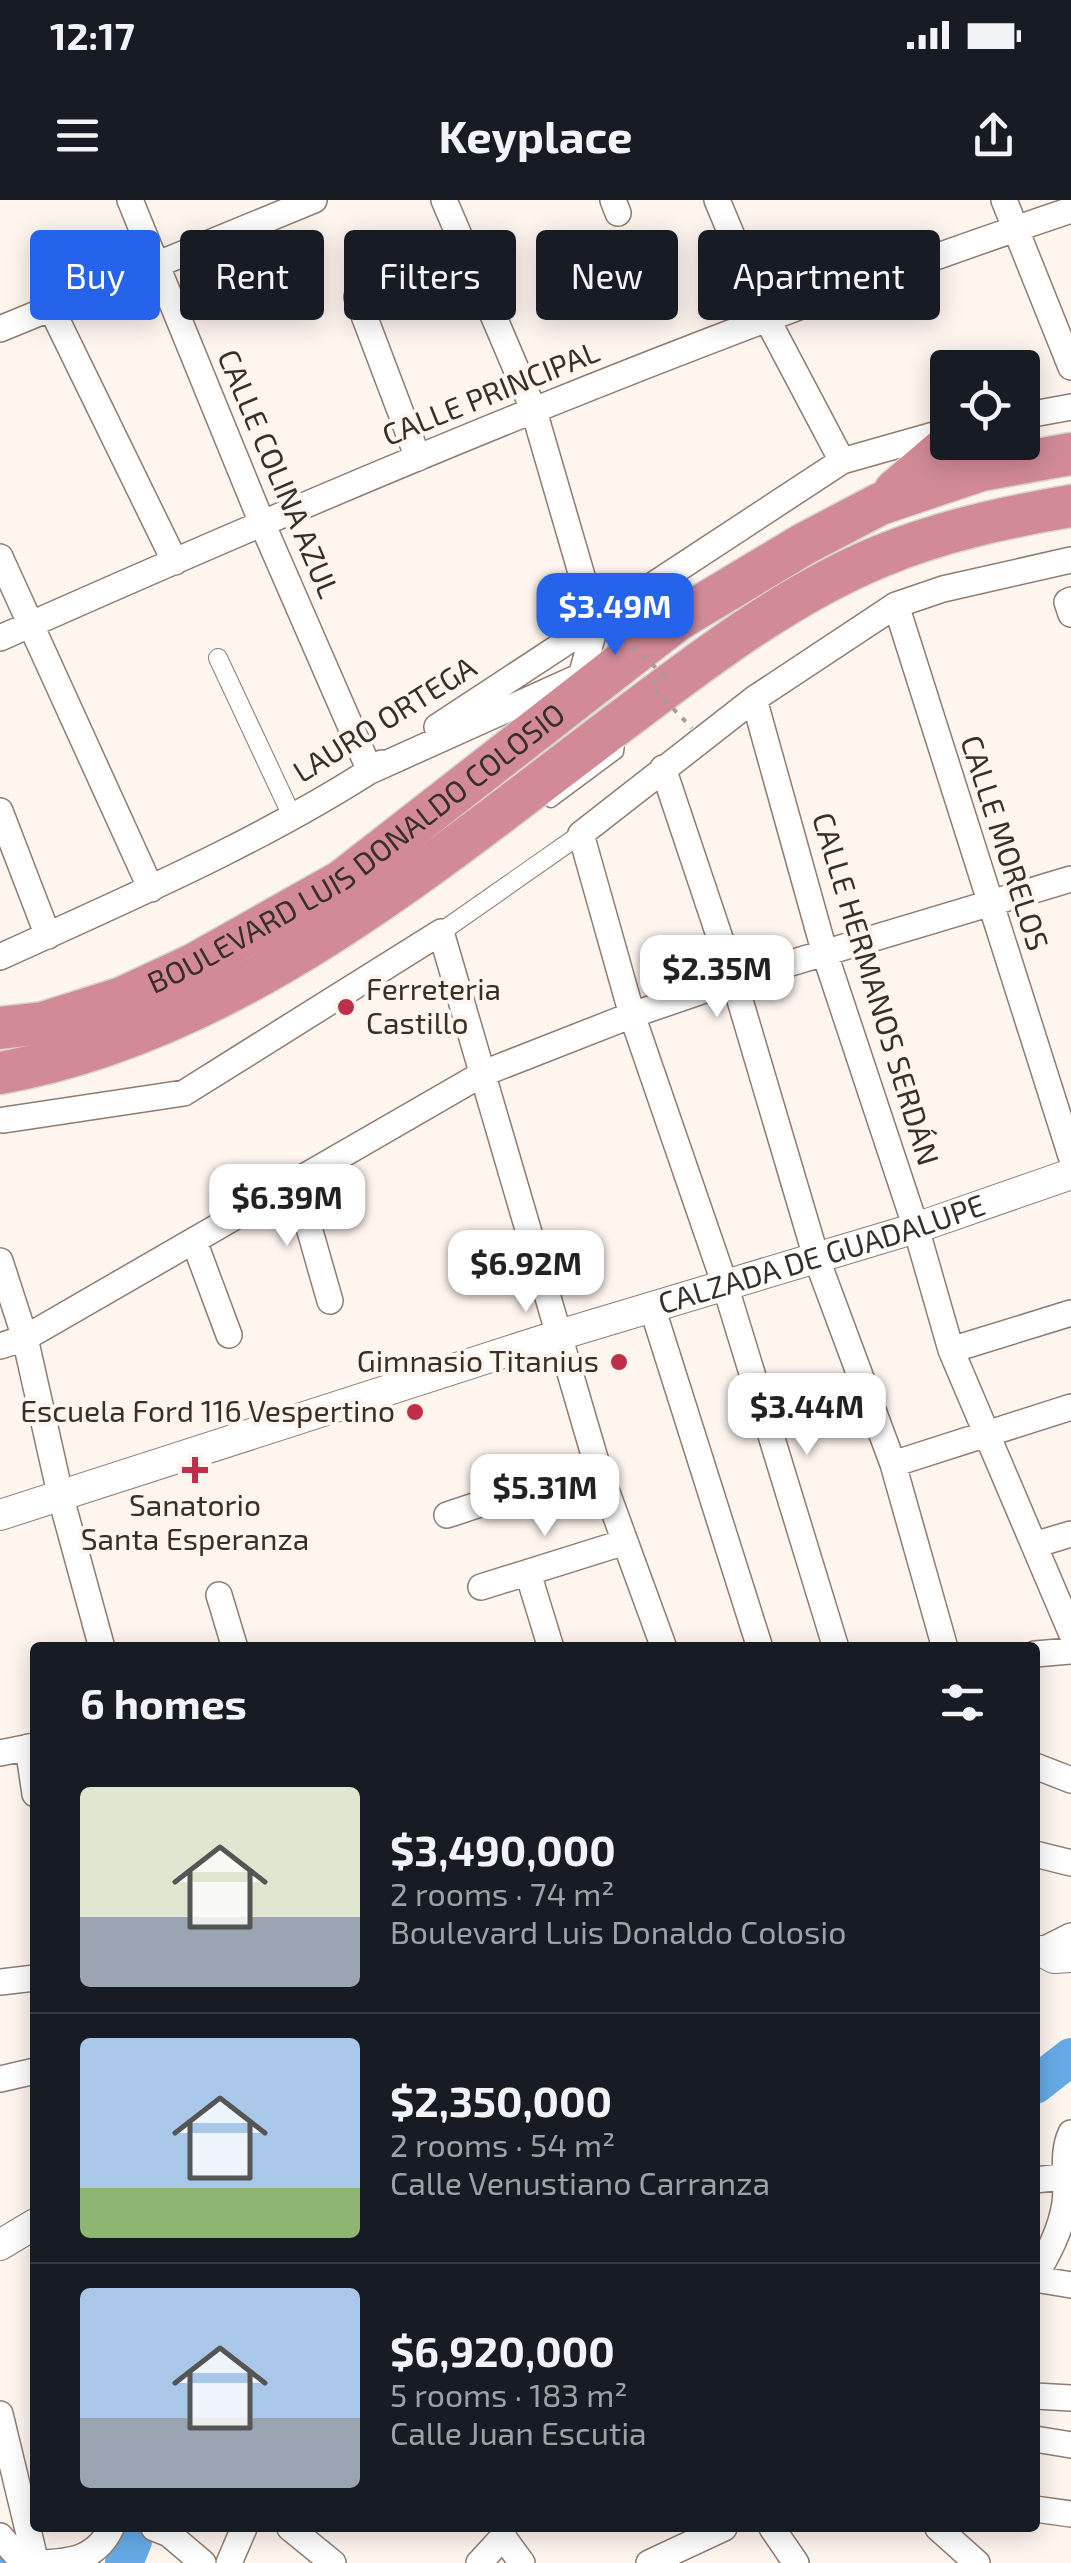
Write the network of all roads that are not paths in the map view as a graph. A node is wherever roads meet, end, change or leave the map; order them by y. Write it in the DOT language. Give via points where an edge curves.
graph roads {
  1 [pos="130,200"];
  2 [pos="314,200"];
  3 [pos="444,200"];
  4 [pos="717,200"];
  5 [pos="1004,200"];
  6 [pos="1071,210"];
  7 [pos="1016,229"];
  8 [pos="142,230"];
  9 [pos="730,230"];
  10 [pos="940,256"];
  11 [pos="160,262"];
  12 [pos="160,274"];
  13 [pos="30,317"];
  14 [pos="57,320"];
  15 [pos="366,320"];
  16 [pos="759,320"];
  17 [pos="768,320"];
  18 [pos="0,329"];
  19 [pos="1071,367"];
  20 [pos="1071,407"];
  21 [pos="534,410"];
  22 [pos="1040,413"];
  23 [pos="930,436"];
  24 [pos="1071,454"];
  25 [pos="418,458"];
  26 [pos="842,460"];
  27 [pos="931,460"];
  28 [pos="880,504"];
  29 [pos="1071,506"];
  30 [pos="262,523"];
  31 [pos="0,557"];
  32 [pos="1071,560"];
  33 [pos="176,562"];
  34 [pos="1071,600"];
  35 [pos="896,606"];
  36 [pos="1071,614"];
  37 [pos="676,620"];
  38 [pos="596,624"];
  39 [pos="30,625"];
  40 [pos="0,638"];
  41 [pos="218,658"];
  42 [pos="581,676"];
  43 [pos="754,699"];
  44 [pos="536,710"];
  45 [pos="620,722"];
  46 [pos="663,768"];
  47 [pos="370,771"];
  48 [pos="538,810"];
  49 [pos="0,811"];
  50 [pos="292,816"];
  51 [pos="581,834"];
  52 [pos="378,877"];
  53 [pos="1071,879"];
  54 [pos="151,889"];
  55 [pos="989,906"];
  56 [pos="441,932"];
  57 [pos="48,936"];
  58 [pos="825,954"];
  59 [pos="0,957"];
  60 [pos="734,980"];
  61 [pos="632,1015"];
  62 [pos="0,1028"];
  63 [pos="1,1073"];
  64 [pos="484,1074"];
  65 [pos="2,1121"];
  66 [pos="1071,1156"];
  67 [pos="1071,1174"];
  68 [pos="296,1182"];
  69 [pos="916,1228"];
  70 [pos="194,1241"];
  71 [pos="816,1257"];
  72 [pos="0,1261"];
  73 [pos="725,1286"];
  74 [pos="330,1301"];
  75 [pos="652,1306"];
  76 [pos="1071,1313"];
  77 [pos="229,1334"];
  78 [pos="559,1336"];
  79 [pos="25,1338"];
  80 [pos="0,1346"];
  81 [pos="951,1350"];
  82 [pos="1071,1407"];
  83 [pos="987,1434"];
  84 [pos="893,1464"];
  85 [pos="597,1465"];
  86 [pos="61,1498"];
  87 [pos="447,1515"];
  88 [pos="0,1516"];
  89 [pos="1071,1534"];
  90 [pos="625,1542"];
  91 [pos="1034,1545"];
  92 [pos="528,1573"];
  93 [pos="482,1586"];
  94 [pos="219,1595"];
  95 [pos="1071,1632"];
  96 [pos="100,1642"];
  97 [pos="232,1642"];
  98 [pos="549,1642"];
  99 [pos="662,1642"];
  100 [pos="758,1642"];
  101 [pos="834,1642"];
  102 [pos="943,1642"];
  103 [pos="1071,1651"];
  104 [pos="1040,1654"];
  105 [pos="30,1746"];
  106 [pos="0,1753"];
  107 [pos="1040,1768"];
  108 [pos="1071,1780"];
  109 [pos="1040,1855"];
  110 [pos="1071,1863"];
  111 [pos="1071,1936"];
  112 [pos="1040,1951"];
  113 [pos="1040,1953"];
  114 [pos="1071,1956"];
  115 [pos="30,1979"];
  116 [pos="0,1982"];
  117 [pos="30,2072"];
  118 [pos="0,2078"];
  119 [pos="1071,2133"];
  120 [pos="1069,2177"];
  121 [pos="1040,2180"];
  122 [pos="30,2227"];
  123 [pos="0,2245"];
  124 [pos="1040,2267"];
  125 [pos="1040,2279"];
  126 [pos="1071,2285"];
  127 [pos="1040,2396"];
  128 [pos="1071,2398"];
  129 [pos="0,2414"];
  130 [pos="1040,2440"];
  131 [pos="1071,2445"];
  132 [pos="1040,2509"];
  133 [pos="1071,2514"];
  134 [pos="111,2532"];
  135 [pos="167,2532"];
  136 [pos="242,2532"];
  137 [pos="295,2532"];
  138 [pos="503,2532"];
  139 [pos="715,2532"];
  140 [pos="775,2532"];
  141 [pos="942,2532"];
  142 [pos="0,2536"];
  143 [pos="37,2563"];
  144 [pos="204,2563"];
  145 [pos="228,2563"];
  146 [pos="333,2563"];
  147 [pos="479,2563"];
  148 [pos="522,2563"];
  149 [pos="649,2563"];
  150 [pos="796,2563"];
  151 [pos="977,2563"];
  1 -- 8 [label="street, CALLE COLINA AZUL"];
  2 -- 11 [label="street"];
  3 -- 21 [label="street"];
  4 -- 9 [label="street"];
  5 -- 7 [label="street"];
  6 -- 7 [label="street, CALLE PRINCIPAL"];
  7 -- 10 [label="street, CALLE PRINCIPAL"];
  7 -- 19 [label="street"];
  12 -- 30 [label="street, CALLE COLINA AZUL"];
  13 -- 18 [label="street"];
  14 -- 33 [label="street"];
  15 -- 25 [label="street"];
  16 -- 21 [label="street, CALLE PRINCIPAL"];
  17 -- 26 [label="street"];
  20 -- 22 [label="street"];
  21 -- 25 [label="street, CALLE PRINCIPAL"];
  21 -- 38 [label="street"];
  23 -- 26 [label="street, LAURO ORTEGA"];
  24 -- 28 [label="highway, BOULEVARD LUIS DONALDO COLOSIO" via="981,470"];
  25 -- 30 [label="street, CALLE PRINCIPAL"];
  26 -- 38 [label="street, LAURO ORTEGA"];
  27 -- 28 [label="highway"];
  28 -- 37 [label="highway, BOULEVARD LUIS DONALDO COLOSIO"];
  29 -- 45 [label="highway, BOULEVARD LUIS DONALDO COLOSIO" via="989,520 823,584"];
  30 -- 33 [label="street, CALLE PRINCIPAL"];
  30 -- 47 [label="street, CALLE COLINA AZUL"];
  31 -- 39 [label="street"];
  32 -- 35 [label="street"];
  33 -- 39 [label="street, CALLE PRINCIPAL"];
  34 -- 36 [label="street"];
  35 -- 43 [label="street"];
  35 -- 55 [label="street, CALLE MORELOS"];
  37 -- 42 [label="lane" via="647,628"];
  37 -- 52 [label="highway, BOULEVARD LUIS DONALDO COLOSIO"];
  38 -- 42 [label="street"];
  38 -- 47 [label="street, LAURO ORTEGA"];
  39 -- 40 [label="street, CALLE PRINCIPAL"];
  39 -- 54 [label="street"];
  41 -- 50 [label="street"];
  42 -- 44 [label="lane"];
  42 -- 47 [label="street"];
  43 -- 46 [label="street"];
  43 -- 58 [label="street, CALLE HERMANOS SERDÁN"];
  45 -- 48 [label="lane" via="617,752"];
  45 -- 52 [label="highway, BOULEVARD LUIS DONALDO COLOSIO"];
  46 -- 51 [label="street"];
  46 -- 60 [label="street"];
  47 -- 50 [label="street, LAURO ORTEGA"];
  49 -- 57 [label="street"];
  50 -- 54 [label="street, LAURO ORTEGA"];
  51 -- 56 [label="street"];
  51 -- 61 [label="street"];
  52 -- 62 [label="highway, BOULEVARD LUIS DONALDO COLOSIO" via="122,998 43,1024"];
  52 -- 63 [label="highway, BOULEVARD LUIS DONALDO COLOSIO" via="215,1001 138,1036"];
  53 -- 55 [label="street"];
  54 -- 57 [label="street, LAURO ORTEGA"];
  55 -- 58 [label="street"];
  55 -- 66 [label="street, CALLE MORELOS"];
  56 -- 64 [label="street"];
  56 -- 65 [label="street" via="184,1093"];
  57 -- 59 [label="street, LAURO ORTEGA"];
  58 -- 60 [label="street"];
  58 -- 69 [label="street, CALLE HERMANOS SERDÁN"];
  60 -- 61 [label="street"];
  60 -- 71 [label="street"];
  61 -- 64 [label="street"];
  61 -- 73 [label="street"];
  63 -- 65 [label="street"];
  64 -- 68 [label="street"];
  64 -- 78 [label="street"];
  67 -- 69 [label="street, CALZADA DE GUADALUPE"];
  68 -- 70 [label="street"];
  68 -- 74 [label="street"];
  69 -- 71 [label="street, CALZADA DE GUADALUPE"];
  69 -- 81 [label="street, CALLE HERMANOS SERDÁN"];
  70 -- 77 [label="street"];
  70 -- 79 [label="street"];
  71 -- 73 [label="street, CALZADA DE GUADALUPE"];
  71 -- 84 [label="street"];
  72 -- 79 [label="street"];
  73 -- 75 [label="street, CALZADA DE GUADALUPE"];
  73 -- 101 [label="street"];
  75 -- 78 [label="street, CALZADA DE GUADALUPE"];
  75 -- 100 [label="street"];
  76 -- 81 [label="street"];
  78 -- 85 [label="street"];
  78 -- 86 [label="street, CALZADA DE GUADALUPE"];
  79 -- 80 [label="street"];
  79 -- 86 [label="street"];
  81 -- 83 [label="street, CALLE HERMANOS SERDÁN"];
  82 -- 83 [label="street"];
  83 -- 84 [label="street"];
  83 -- 91 [label="street, CALLE HERMANOS SERDÁN"];
  84 -- 102 [label="street"];
  85 -- 87 [label="street"];
  85 -- 90 [label="street"];
  86 -- 88 [label="street, CALZADA DE GUADALUPE"];
  86 -- 96 [label="street"];
  89 -- 91 [label="street"];
  90 -- 92 [label="street"];
  90 -- 99 [label="street"];
  91 -- 95 [label="street, CALLE HERMANOS SERDÁN"];
  92 -- 93 [label="street"];
  92 -- 98 [label="street"];
  94 -- 97 [label="street"];
  103 -- 104 [label="street"];
  105 -- 106 [label="street"];
  107 -- 108 [label="street"];
  109 -- 110 [label="street"];
  111 -- 112 [label="street"];
  113 -- 114 [label="street"];
  115 -- 116 [label="street"];
  117 -- 118 [label="street"];
  119 -- 120 [label="street" via="1064,2159"];
  120 -- 121 [label="street"];
  120 -- 124 [label="street"];
  122 -- 123 [label="street"];
  125 -- 126 [label="street"];
  127 -- 128 [label="street"];
  129 -- 143 [label="street"];
  130 -- 131 [label="street"];
  132 -- 133 [label="street"];
  134 -- 143 [label="street" via="89,2555"];
  135 -- 144 [label="street"];
  136 -- 145 [label="street"];
  137 -- 146 [label="street"];
  138 -- 147 [label="street"];
  138 -- 148 [label="street"];
  139 -- 149 [label="street"];
  140 -- 150 [label="street"];
  141 -- 151 [label="street"];
  142 -- 143 [label="street" via="22,2561"];
}
